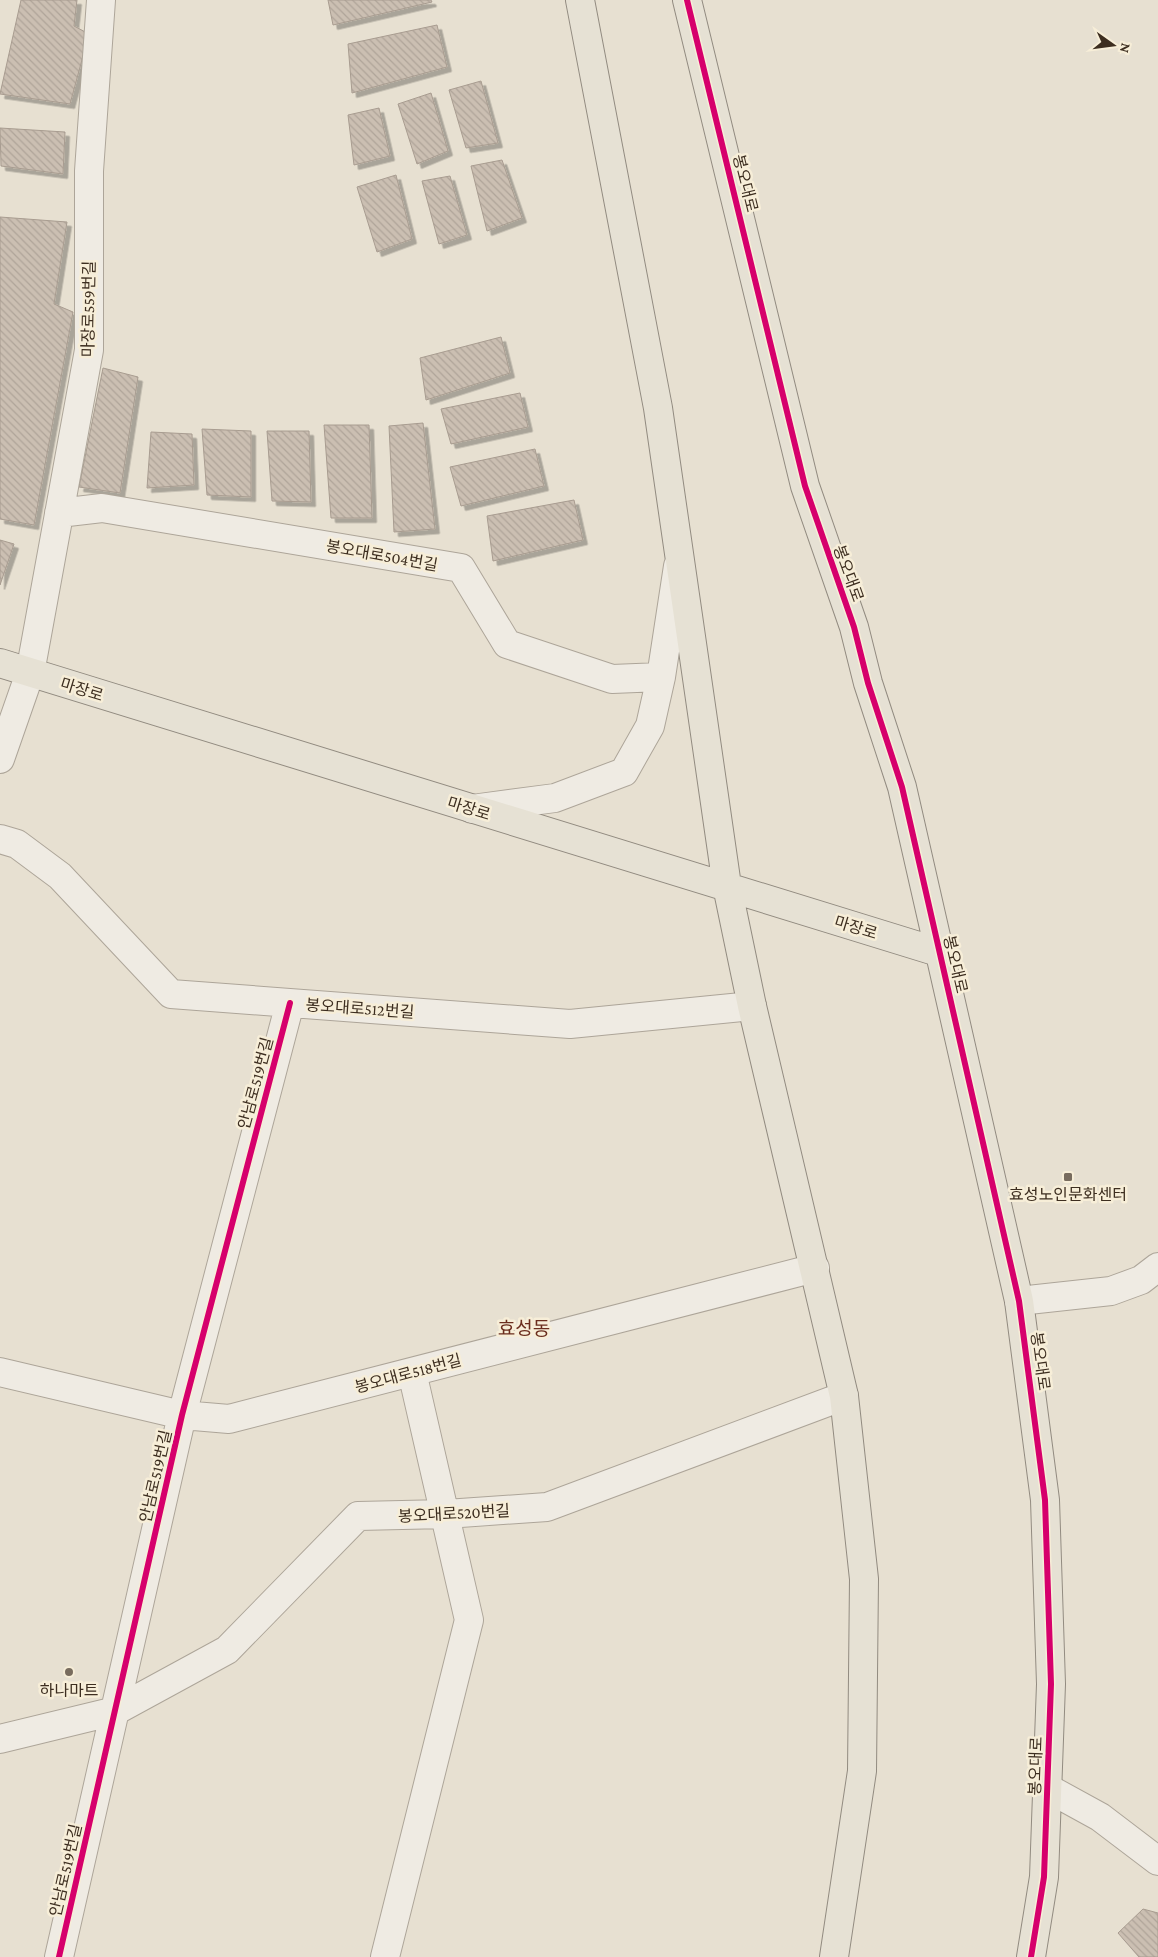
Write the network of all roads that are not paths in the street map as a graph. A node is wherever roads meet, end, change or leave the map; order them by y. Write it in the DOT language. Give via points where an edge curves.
graph roads {
  1 [pos="101,0"];
  2 [pos="580,0"];
  3 [pos="687,0"];
  4 [pos="59,513"];
  5 [pos="679,562"];
  6 [pos="0,663"];
  7 [pos="30,673"];
  8 [pos="661,677"];
  9 [pos="0,759"];
  10 [pos="472,809"];
  11 [pos="0,839"];
  12 [pos="727,886"];
  13 [pos="938,952"];
  14 [pos="290,1003"];
  15 [pos="752,1006"];
  16 [pos="1158,1267"];
  17 [pos="815,1268"];
  18 [pos="1019,1301"];
  19 [pos="0,1372"];
  20 [pos="412,1372"];
  21 [pos="844,1396"];
  22 [pos="182,1416"];
  23 [pos="446,1514"];
  24 [pos="116,1711"];
  25 [pos="0,1739"];
  26 [pos="1049,1789"];
  27 [pos="1158,1861"];
  28 [pos="59,1957"];
  29 [pos="385,1957"];
  30 [pos="834,1957"];
  31 [pos="1030,1957"];
  1 -- 4 [label="street, 마장로559번길" via="89,171 89,350"];
  2 -- 5 [label="main road" via="658,408"];
  3 -- 13 [label="main road, 봉오대로" via="805,486 854,627 868,683 902,787"];
  4 -- 7 [label="street, 마장로559번길"];
  4 -- 8 [label="street, 봉오대로504번길" via="102,508 461,568 507,644 612,678"];
  5 -- 8 [label="street"];
  5 -- 12 [label="main road"];
  6 -- 7 [label="main road, 마장로"];
  7 -- 9 [label="street, 마장로559번길"];
  7 -- 10 [label="main road, 마장로"];
  8 -- 10 [label="street" via="650,726 624,772 555,798"];
  10 -- 12 [label="main road, 마장로"];
  11 -- 14 [label="street, 봉오대로512번길" via="17,844 60,876 171,994"];
  12 -- 13 [label="main road, 마장로"];
  12 -- 15 [label="main road"];
  13 -- 18 [label="main road, 봉오대로"];
  14 -- 15 [label="street, 봉오대로512번길" via="570,1024"];
  14 -- 22 [label="street, 안남로519번길"];
  15 -- 17 [label="main road"];
  16 -- 18 [label="street" via="1142,1280 1111,1291"];
  17 -- 20 [label="street, 봉오대로518번길"];
  17 -- 21 [label="main road"];
  18 -- 26 [label="main road, 봉오대로" via="1045,1500 1052,1684"];
  19 -- 22 [label="street, 봉오대로518번길"];
  20 -- 22 [label="street, 봉오대로518번길" via="229,1419"];
  20 -- 23 [label="street"];
  21 -- 23 [label="street, 봉오대로520번길" via="547,1507"];
  21 -- 30 [label="main road" via="864,1579 862,1771"];
  22 -- 24 [label="street, 안남로519번길"];
  23 -- 24 [label="street, 봉오대로520번길" via="358,1516 227,1650"];
  23 -- 29 [label="street" via="469,1620"];
  24 -- 25 [label="street, 봉오대로520번길"];
  24 -- 28 [label="street, 안남로519번길"];
  26 -- 27 [label="street, 봉오대로" via="1100,1818"];
  26 -- 31 [label="main road, 봉오대로" via="1044,1877"];
}
